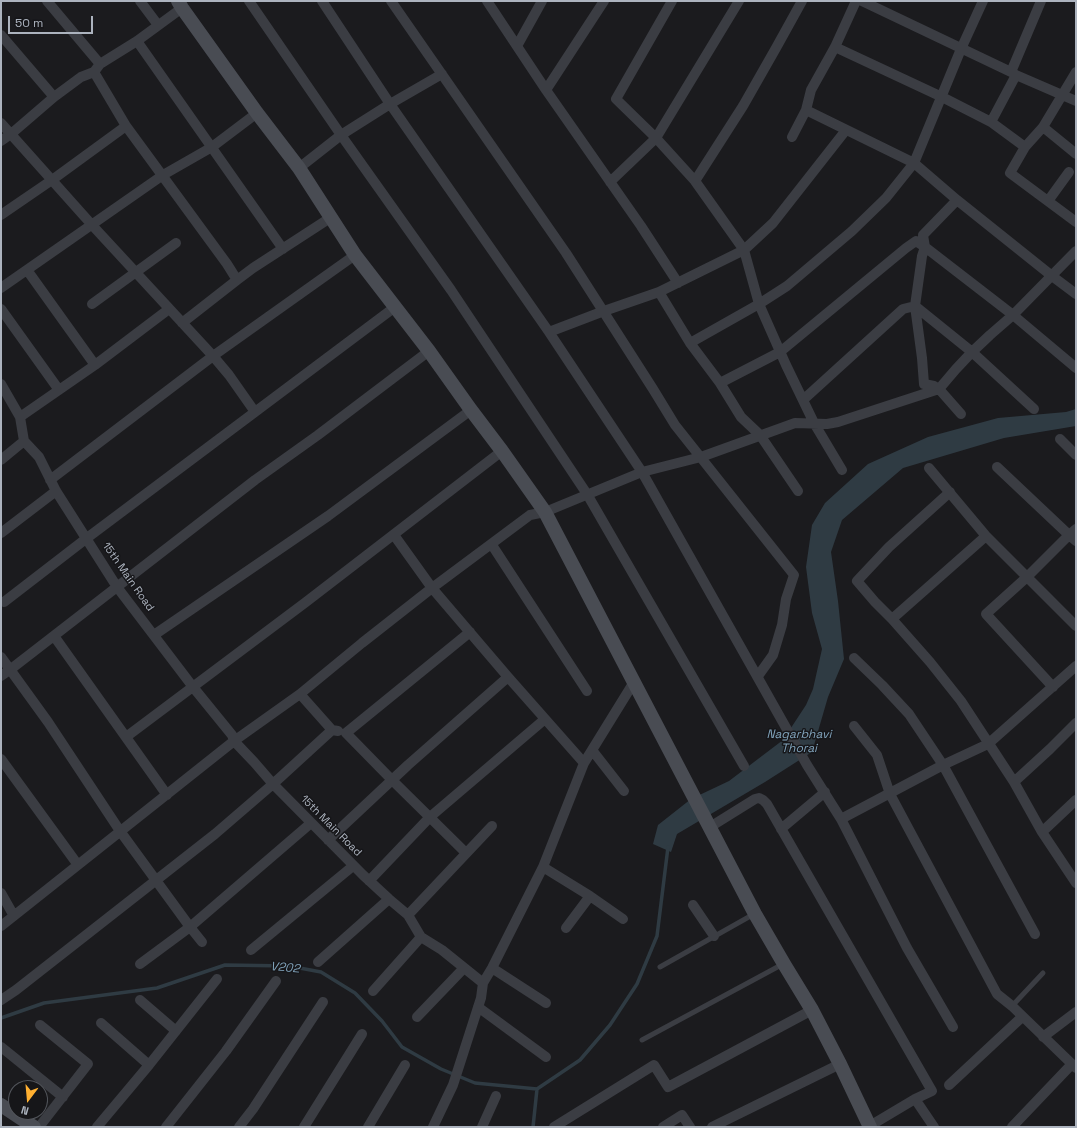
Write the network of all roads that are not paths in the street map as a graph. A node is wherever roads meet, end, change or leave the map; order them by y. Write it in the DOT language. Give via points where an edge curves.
graph roads {
  1 [pos="47,1"];
  2 [pos="140,1"];
  3 [pos="249,1"];
  4 [pos="322,1"];
  5 [pos="391,1"];
  6 [pos="487,1"];
  7 [pos="542,1"];
  8 [pos="604,1"];
  9 [pos="672,1"];
  10 [pos="739,1"];
  11 [pos="802,1"];
  12 [pos="856,1"];
  13 [pos="862,1"];
  14 [pos="984,1"];
  15 [pos="1041,1"];
  16 [pos="180,4"];
  17 [pos="158,25"];
  18 [pos="1,35"];
  19 [pos="137,41"];
  20 [pos="517,46"];
  21 [pos="835,47"];
  22 [pos="961,49"];
  23 [pos="97,68"];
  24 [pos="1076,72"];
  25 [pos="442,74"];
  26 [pos="1013,74"];
  27 [pos="546,90"];
  28 [pos="1063,95"];
  29 [pos="54,97"];
  30 [pos="942,97"];
  31 [pos="1076,101"];
  32 [pos="390,104"];
  33 [pos="806,110"];
  34 [pos="257,113"];
  35 [pos="991,122"];
  36 [pos="1,123"];
  37 [pos="126,126"];
  38 [pos="1043,127"];
  39 [pos="846,130"];
  40 [pos="12,134"];
  41 [pos="341,135"];
  42 [pos="792,137"];
  43 [pos="656,138"];
  44 [pos="1,141"];
  45 [pos="212,147"];
  46 [pos="1025,147"];
  47 [pos="1076,154"];
  48 [pos="914,163"];
  49 [pos="299,168"];
  50 [pos="1069,172"];
  51 [pos="163,175"];
  52 [pos="52,180"];
  53 [pos="610,182"];
  54 [pos="696,182"];
  55 [pos="957,200"];
  56 [pos="1048,201"];
  57 [pos="1,215"];
  58 [pos="330,218"];
  59 [pos="1076,222"];
  60 [pos="92,225"];
  61 [pos="176,243"];
  62 [pos="925,247"];
  63 [pos="283,249"];
  64 [pos="744,250"];
  65 [pos="1076,251"];
  66 [pos="355,255"];
  67 [pos="27,270"];
  68 [pos="136,273"];
  69 [pos="1052,276"];
  70 [pos="237,280"];
  71 [pos="678,283"];
  72 [pos="1,288"];
  73 [pos="660,292"];
  74 [pos="1076,294"];
  75 [pos="92,304"];
  76 [pos="759,304"];
  77 [pos="915,306"];
  78 [pos="395,307"];
  79 [pos="1,309"];
  80 [pos="169,309"];
  81 [pos="604,311"];
  82 [pos="1013,315"];
  83 [pos="182,323"];
  84 [pos="549,332"];
  85 [pos="690,344"];
  86 [pos="429,351"];
  87 [pos="780,352"];
  88 [pos="972,352"];
  89 [pos="213,356"];
  90 [pos="95,365"];
  91 [pos="1076,368"];
  92 [pos="720,383"];
  93 [pos="1,384"];
  94 [pos="939,389"];
  95 [pos="59,390"];
  96 [pos="803,400"];
  97 [pos="1034,409"];
  98 [pos="471,410"];
  99 [pos="255,412"];
  100 [pos="961,414"];
  101 [pos="20,417"];
  102 [pos="814,423"];
  103 [pos="760,435"];
  104 [pos="1060,439"];
  105 [pos="24,441"];
  106 [pos="502,450"];
  107 [pos="1076,455"];
  108 [pos="701,457"];
  109 [pos="1,460"];
  110 [pos="997,467"];
  111 [pos="929,468"];
  112 [pos="842,470"];
  113 [pos="642,472"];
  114 [pos="50,480"];
  115 [pos="56,491"];
  116 [pos="798,491"];
  117 [pos="950,492"];
  118 [pos="587,494"];
  119 [pos="545,512"];
  120 [pos="1,533"];
  121 [pos="394,535"];
  122 [pos="1074,535"];
  123 [pos="986,536"];
  124 [pos="87,538"];
  125 [pos="492,545"];
  126 [pos="1027,577"];
  127 [pos="118,587"];
  128 [pos="432,588"];
  129 [pos="4,602"];
  130 [pos="892,619"];
  131 [pos="1076,626"];
  132 [pos="470,632"];
  133 [pos="154,635"];
  134 [pos="54,636"];
  135 [pos="1,657"];
  136 [pos="854,658"];
  137 [pos="1076,666"];
  138 [pos="11,669"];
  139 [pos="1,676"];
  140 [pos="758,676"];
  141 [pos="508,677"];
  142 [pos="634,682"];
  143 [pos="193,687"];
  144 [pos="1053,687"];
  145 [pos="586,691"];
  146 [pos="300,694"];
  147 [pos="545,719"];
  148 [pos="1076,723"];
  149 [pos="854,726"];
  150 [pos="332,730"];
  151 [pos="346,733"];
  152 [pos="126,737"];
  153 [pos="234,741"];
  154 [pos="988,744"];
  155 [pos="592,750"];
  156 [pos="1,759"];
  157 [pos="584,763"];
  158 [pos="744,766"];
  159 [pos="943,766"];
  160 [pos="392,780"];
  161 [pos="1014,782"];
  162 [pos="273,784"];
  163 [pos="624,791"];
  164 [pos="825,792"];
  165 [pos="890,794"];
  166 [pos="168,795"];
  167 [pos="1076,800"];
  168 [pos="430,818"];
  169 [pos="841,819"];
  170 [pos="312,823"];
  171 [pos="709,824"];
  172 [pos="492,826"];
  173 [pos="781,829"];
  174 [pos="120,831"];
  175 [pos="1042,832"];
  176 [pos="328,840"];
  177 [pos="466,853"];
  178 [pos="78,865"];
  179 [pos="353,866"];
  180 [pos="543,867"];
  181 [pos="156,880"];
  182 [pos="369,881"];
  183 [pos="1076,882"];
  184 [pos="1,893"];
  185 [pos="590,896"];
  186 [pos="389,899"];
  187 [pos="694,905"];
  188 [pos="755,914"];
  189 [pos="408,915"];
  190 [pos="14,916"];
  191 [pos="623,920"];
  192 [pos="1,926"];
  193 [pos="190,927"];
  194 [pos="566,928"];
  195 [pos="1035,934"];
  196 [pos="714,936"];
  197 [pos="421,937"];
  198 [pos="202,942"];
  199 [pos="251,950"];
  200 [pos="318,962"];
  201 [pos="140,964"];
  202 [pos="784,964"];
  203 [pos="660,966"];
  204 [pos="464,968"];
  205 [pos="492,968"];
  206 [pos="1044,972"];
  207 [pos="217,979"];
  208 [pos="276,981"];
  209 [pos="483,983"];
  210 [pos="373,992"];
  211 [pos="1,1000"];
  212 [pos="140,1000"];
  213 [pos="323,1002"];
  214 [pos="546,1003"];
  215 [pos="1012,1006"];
  216 [pos="478,1007"];
  217 [pos="812,1010"];
  218 [pos="1076,1012"];
  219 [pos="417,1017"];
  220 [pos="1022,1017"];
  221 [pos="101,1023"];
  222 [pos="40,1025"];
  223 [pos="953,1027"];
  224 [pos="176,1031"];
  225 [pos="362,1034"];
  226 [pos="1043,1037"];
  227 [pos="642,1040"];
  228 [pos="1,1047"];
  229 [pos="546,1056"];
  230 [pos="840,1064"];
  231 [pos="149,1065"];
  232 [pos="405,1065"];
  233 [pos="1074,1066"];
  234 [pos="949,1085"];
  235 [pos="496,1096"];
  236 [pos="63,1097"];
  237 [pos="915,1100"];
  238 [pos="1,1105"];
  239 [pos="34,1127"];
  240 [pos="39,1127"];
  241 [pos="97,1127"];
  242 [pos="166,1127"];
  243 [pos="239,1127"];
  244 [pos="304,1127"];
  245 [pos="368,1127"];
  246 [pos="433,1127"];
  247 [pos="482,1127"];
  248 [pos="554,1127"];
  249 [pos="663,1127"];
  250 [pos="690,1127"];
  251 [pos="712,1127"];
  252 [pos="869,1127"];
  253 [pos="934,1127"];
  254 [pos="1012,1127"];
  1 -- 23 [label="street"];
  2 -- 17 [label="street"];
  3 -- 41 [label="street"];
  4 -- 32 [label="street"];
  5 -- 25 [label="street"];
  6 -- 20 [label="street"];
  7 -- 20 [label="street"];
  8 -- 27 [label="street"];
  9 -- 43 [label="street" via="616,99"];
  10 -- 43 [label="street"];
  11 -- 54 [label="street" via="743,106"];
  12 -- 21 [label="street"];
  13 -- 22 [label="street"];
  14 -- 22 [label="street"];
  15 -- 26 [label="street"];
  16 -- 17 [label="street"];
  16 -- 34 [label="street"];
  17 -- 19 [label="street"];
  18 -- 29 [label="street"];
  19 -- 23 [label="street"];
  19 -- 45 [label="street"];
  20 -- 27 [label="street"];
  21 -- 30 [label="street"];
  21 -- 33 [label="street" via="811,90"];
  22 -- 26 [label="street"];
  22 -- 30 [label="street"];
  23 -- 29 [label="street"];
  23 -- 37 [label="street"];
  24 -- 28 [label="street"];
  25 -- 32 [label="street"];
  25 -- 81 [label="street"];
  26 -- 28 [label="street"];
  26 -- 35 [label="street"];
  27 -- 53 [label="street"];
  28 -- 31 [label="street"];
  28 -- 38 [label="street"];
  29 -- 40 [label="street"];
  30 -- 35 [label="street"];
  30 -- 48 [label="street"];
  32 -- 41 [label="street"];
  32 -- 84 [label="street"];
  33 -- 39 [label="street"];
  33 -- 42 [label="street"];
  34 -- 45 [label="street"];
  34 -- 49 [label="street"];
  35 -- 46 [label="street"];
  36 -- 40 [label="street"];
  37 -- 51 [label="street"];
  37 -- 52 [label="street"];
  38 -- 46 [label="street"];
  38 -- 47 [label="street"];
  39 -- 48 [label="street"];
  39 -- 64 [label="street" via="773,223"];
  40 -- 44 [label="street"];
  40 -- 52 [label="street"];
  41 -- 49 [label="street"];
  41 -- 118 [label="street" via="451,290"];
  43 -- 53 [label="street"];
  43 -- 54 [label="street"];
  45 -- 51 [label="street"];
  45 -- 63 [label="street"];
  46 -- 56 [label="street" via="1010,173"];
  48 -- 55 [label="street"];
  48 -- 76 [label="street" via="886,198 852,230 787,286"];
  49 -- 58 [label="street"];
  50 -- 56 [label="street"];
  51 -- 60 [label="street"];
  51 -- 70 [label="street"];
  52 -- 57 [label="street"];
  52 -- 60 [label="street"];
  53 -- 71 [label="street"];
  54 -- 64 [label="street"];
  55 -- 62 [label="street" via="923,235"];
  55 -- 69 [label="street"];
  56 -- 59 [label="street"];
  58 -- 63 [label="street"];
  58 -- 66 [label="street"];
  60 -- 67 [label="street"];
  60 -- 68 [label="street"];
  61 -- 68 [label="street"];
  62 -- 77 [label="street"];
  62 -- 82 [label="street"];
  62 -- 87 [label="street" via="916,241 906,248"];
  63 -- 70 [label="street"];
  64 -- 71 [label="street"];
  64 -- 76 [label="street"];
  65 -- 69 [label="street"];
  66 -- 78 [label="street"];
  66 -- 89 [label="street"];
  67 -- 72 [label="street"];
  67 -- 90 [label="street"];
  68 -- 75 [label="street"];
  68 -- 80 [label="street"];
  69 -- 74 [label="street"];
  69 -- 82 [label="street"];
  70 -- 83 [label="street"];
  71 -- 73 [label="street"];
  73 -- 81 [label="street"];
  73 -- 85 [label="street"];
  76 -- 85 [label="street"];
  76 -- 87 [label="street"];
  77 -- 88 [label="street"];
  77 -- 94 [label="street" via="924,384"];
  77 -- 96 [label="street" via="902,309"];
  78 -- 86 [label="street"];
  78 -- 99 [label="street"];
  79 -- 95 [label="street"];
  80 -- 83 [label="street"];
  80 -- 90 [label="street"];
  81 -- 84 [label="street"];
  81 -- 108 [label="street" via="675,425"];
  82 -- 88 [label="street"];
  82 -- 91 [label="street"];
  83 -- 89 [label="street"];
  84 -- 113 [label="street"];
  85 -- 92 [label="street"];
  86 -- 98 [label="street"];
  86 -- 127 [label="street" via="255,480"];
  87 -- 92 [label="street"];
  87 -- 96 [label="street"];
  88 -- 94 [label="street"];
  88 -- 97 [label="street"];
  89 -- 99 [label="street"];
  89 -- 114 [label="street"];
  90 -- 95 [label="street"];
  92 -- 103 [label="street" via="741,417"];
  93 -- 101 [label="street"];
  94 -- 100 [label="street"];
  94 -- 102 [label="street" via="838,422"];
  95 -- 101 [label="street"];
  96 -- 102 [label="street"];
  98 -- 106 [label="street"];
  98 -- 133 [label="street" via="328,516"];
  99 -- 124 [label="street"];
  101 -- 105 [label="street"];
  102 -- 103 [label="street" via="795,422"];
  102 -- 112 [label="street"];
  103 -- 108 [label="street"];
  103 -- 116 [label="street"];
  104 -- 107 [label="street"];
  105 -- 109 [label="street"];
  105 -- 114 [label="street, 15th Main Road" via="38,457"];
  106 -- 119 [label="street"];
  106 -- 121 [label="street"];
  108 -- 113 [label="street"];
  108 -- 140 [label="street" via="794,575 773,654"];
  110 -- 122 [label="street"];
  111 -- 117 [label="street"];
  113 -- 118 [label="street"];
  113 -- 140 [label="street"];
  114 -- 115 [label="street, 15th Main Road"];
  115 -- 120 [label="street"];
  115 -- 124 [label="street, 15th Main Road"];
  117 -- 123 [label="street"];
  117 -- 130 [label="street" via="889,547 857,581"];
  118 -- 119 [label="street"];
  118 -- 158 [label="street"];
  119 -- 125 [label="street" via="530,515"];
  119 -- 142 [label="street"];
  121 -- 128 [label="street"];
  121 -- 143 [label="street"];
  122 -- 126 [label="street"];
  123 -- 126 [label="street"];
  123 -- 130 [label="street"];
  124 -- 127 [label="street, 15th Main Road"];
  124 -- 129 [label="street"];
  125 -- 128 [label="street"];
  125 -- 145 [label="street"];
  126 -- 131 [label="street"];
  126 -- 144 [label="street" via="986,614"];
  127 -- 133 [label="street, 15th Main Road"];
  127 -- 134 [label="street"];
  128 -- 132 [label="street"];
  128 -- 146 [label="street"];
  130 -- 154 [label="street" via="961,701"];
  132 -- 141 [label="street"];
  132 -- 151 [label="street"];
  133 -- 143 [label="street, 15th Main Road"];
  134 -- 138 [label="street"];
  134 -- 152 [label="street"];
  135 -- 138 [label="street"];
  136 -- 159 [label="street" via="882,684 908,714"];
  137 -- 144 [label="street"];
  138 -- 139 [label="street"];
  138 -- 174 [label="street"];
  140 -- 164 [label="street" via="807,765"];
  141 -- 147 [label="street"];
  141 -- 160 [label="street"];
  142 -- 155 [label="street"];
  142 -- 171 [label="street"];
  143 -- 152 [label="street"];
  143 -- 153 [label="street, 15th Main Road"];
  144 -- 154 [label="street"];
  146 -- 150 [label="street"];
  146 -- 153 [label="street"];
  147 -- 157 [label="street"];
  147 -- 168 [label="street"];
  148 -- 161 [label="street"];
  149 -- 165 [label="street" via="877,755"];
  150 -- 151 [label="street"];
  150 -- 162 [label="street"];
  151 -- 160 [label="street"];
  152 -- 166 [label="street"];
  153 -- 162 [label="street, 15th Main Road"];
  153 -- 166 [label="street"];
  154 -- 159 [label="street"];
  154 -- 161 [label="street"];
  155 -- 157 [label="street"];
  155 -- 163 [label="street"];
  156 -- 178 [label="street"];
  157 -- 180 [label="street"];
  159 -- 165 [label="street"];
  159 -- 195 [label="street"];
  160 -- 168 [label="street"];
  160 -- 176 [label="street"];
  161 -- 175 [label="street"];
  162 -- 170 [label="street, 15th Main Road"];
  162 -- 181 [label="street"];
  164 -- 169 [label="street"];
  164 -- 173 [label="street"];
  165 -- 169 [label="street"];
  165 -- 215 [label="street" via="997,994"];
  166 -- 174 [label="street"];
  167 -- 175 [label="street"];
  168 -- 177 [label="street"];
  168 -- 182 [label="street"];
  169 -- 223 [label="street" via="907,948"];
  170 -- 176 [label="street, 15th Main Road"];
  170 -- 193 [label="street"];
  171 -- 173 [label="street" via="759,798 766,804"];
  171 -- 188 [label="street"];
  172 -- 177 [label="street"];
  173 -- 237 [label="street" via="932,1091"];
  174 -- 178 [label="street"];
  174 -- 181 [label="street"];
  175 -- 183 [label="street"];
  176 -- 179 [label="street, 15th Main Road"];
  177 -- 189 [label="street"];
  178 -- 190 [label="street"];
  179 -- 182 [label="street, 15th Main Road"];
  179 -- 199 [label="street"];
  180 -- 185 [label="street"];
  180 -- 205 [label="street"];
  181 -- 193 [label="street"];
  181 -- 211 [label="street"];
  182 -- 186 [label="street, 15th Main Road"];
  184 -- 190 [label="street"];
  185 -- 191 [label="street"];
  185 -- 194 [label="street"];
  186 -- 189 [label="street, 15th Main Road"];
  186 -- 200 [label="street"];
  187 -- 196 [label="street"];
  188 -- 196 [label="lane"];
  188 -- 202 [label="street"];
  189 -- 197 [label="street, 15th Main Road"];
  190 -- 192 [label="street"];
  193 -- 198 [label="street"];
  193 -- 201 [label="street"];
  196 -- 203 [label="lane"];
  197 -- 204 [label="street, 15th Main Road"];
  197 -- 210 [label="street"];
  202 -- 217 [label="street"];
  202 -- 227 [label="lane"];
  204 -- 209 [label="street, 15th Main Road"];
  204 -- 219 [label="street"];
  205 -- 209 [label="street"];
  205 -- 214 [label="street"];
  206 -- 215 [label="lane"];
  207 -- 224 [label="street"];
  208 -- 242 [label="street" via="226,1051"];
  209 -- 216 [label="street"];
  212 -- 224 [label="street"];
  213 -- 243 [label="street"];
  215 -- 220 [label="street"];
  216 -- 229 [label="street"];
  216 -- 246 [label="street" via="458,1070"];
  217 -- 230 [label="street"];
  217 -- 248 [label="street" via="668,1087 654,1065"];
  218 -- 226 [label="street"];
  220 -- 226 [label="street"];
  220 -- 234 [label="street"];
  221 -- 231 [label="street"];
  222 -- 236 [label="street" via="88,1064"];
  224 -- 231 [label="street"];
  225 -- 244 [label="street"];
  226 -- 233 [label="street"];
  228 -- 236 [label="street"];
  230 -- 251 [label="street"];
  230 -- 252 [label="street"];
  231 -- 241 [label="street"];
  232 -- 245 [label="street"];
  233 -- 254 [label="street"];
  235 -- 247 [label="street"];
  236 -- 240 [label="street"];
  237 -- 252 [label="street"];
  237 -- 253 [label="street"];
  238 -- 239 [label="street"];
  249 -- 250 [label="street" via="682,1115"];
}
